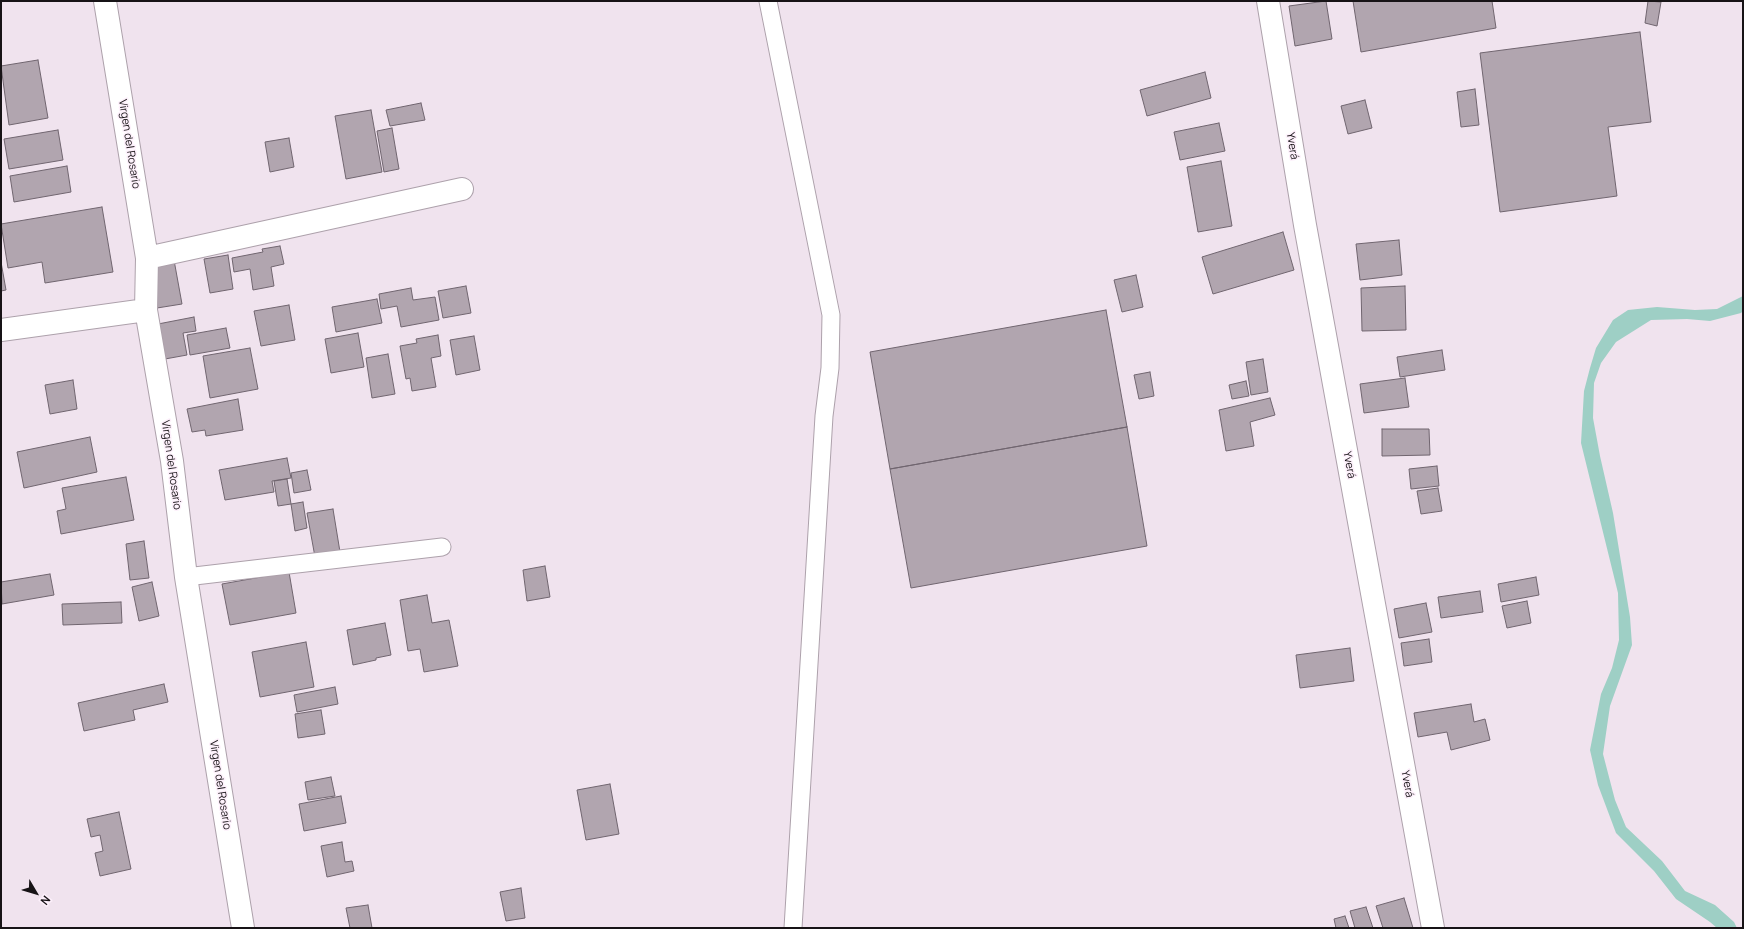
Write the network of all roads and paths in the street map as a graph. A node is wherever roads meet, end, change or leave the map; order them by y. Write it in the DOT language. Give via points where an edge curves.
graph roads {
  1 [pos="105,1"];
  2 [pos="768,1"];
  3 [pos="1268,1"];
  4 [pos="462,189"];
  5 [pos="147,258"];
  6 [pos="146,310"];
  7 [pos="1,330"];
  8 [pos="442,547"];
  9 [pos="186,577"];
  10 [pos="243,928"];
  11 [pos="793,928"];
  12 [pos="1433,928"];
  1 -- 5 [label="street, Virgen del Rosario"];
  2 -- 11 [label="lane" via="831,315 830,368 824,416"];
  3 -- 12 [label="street, Yverá" via="1305,225"];
  4 -- 5 [label="street"];
  5 -- 6 [label="street, Virgen del Rosario"];
  6 -- 7 [label="street"];
  6 -- 9 [label="street, Virgen del Rosario" via="172,461"];
  8 -- 9 [label="lane"];
  9 -- 10 [label="street, Virgen del Rosario"];
}
